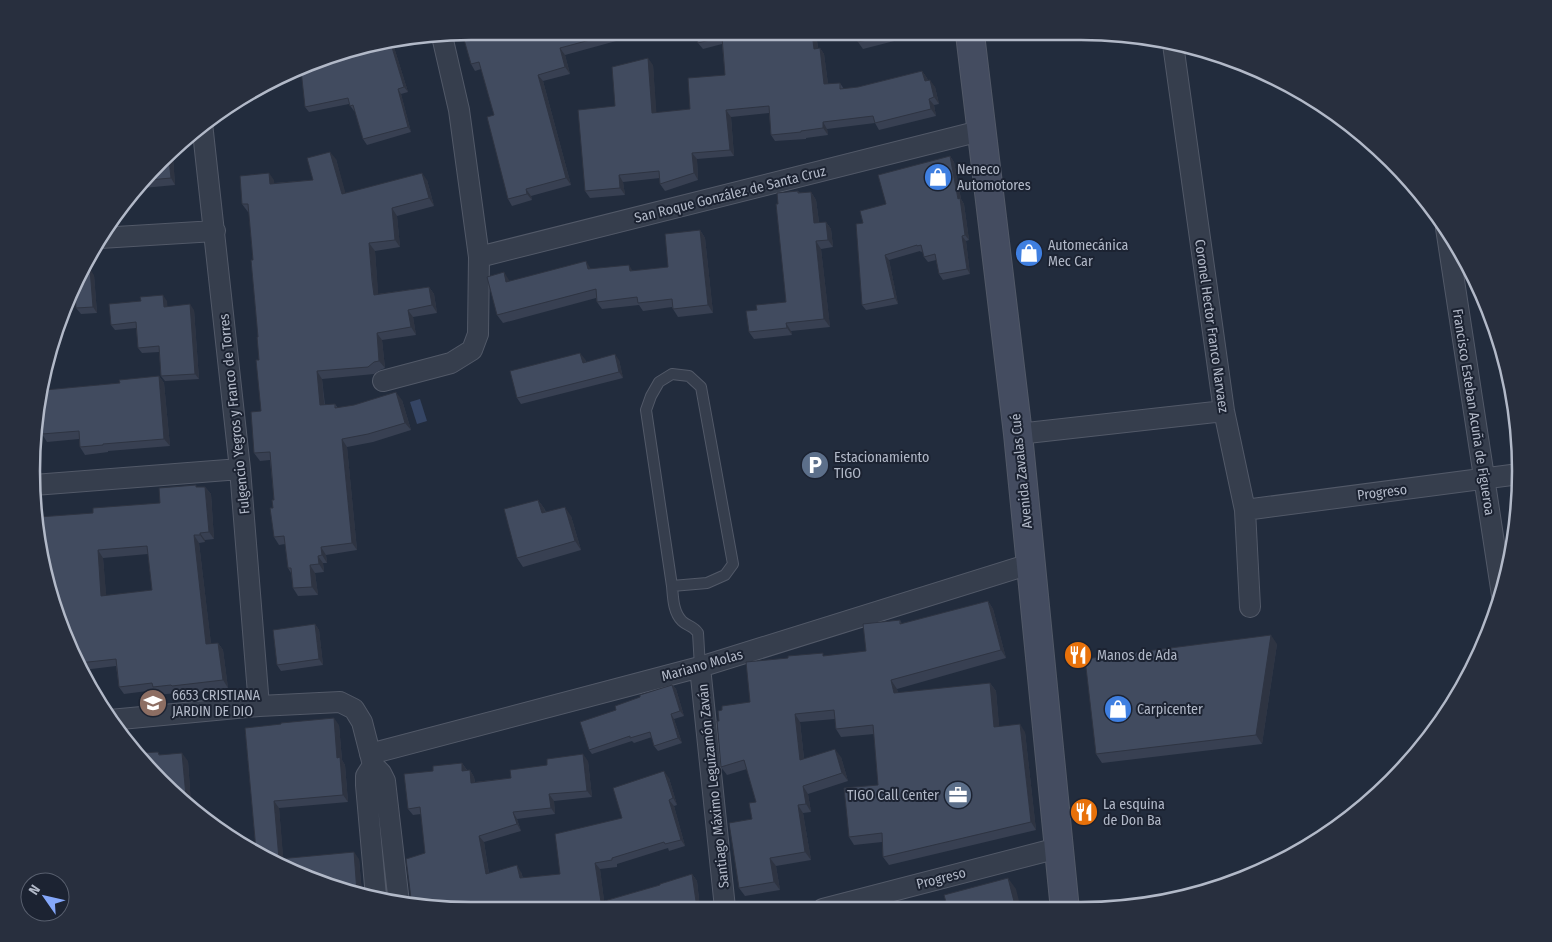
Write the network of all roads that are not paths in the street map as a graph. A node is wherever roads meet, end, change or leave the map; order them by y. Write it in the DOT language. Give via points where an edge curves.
graph roads {
  1 [pos="971,40"];
  2 [pos="443,41"];
  3 [pos="1174,50"];
  4 [pos="980,132"];
  5 [pos="203,134"];
  6 [pos="215,231"];
  7 [pos="109,237"];
  8 [pos="1449,248"];
  9 [pos="479,257"];
  10 [pos="383,381"];
  11 [pos="1224,411"];
  12 [pos="1018,434"];
  13 [pos="240,469"];
  14 [pos="1512,475"];
  15 [pos="1484,479"];
  16 [pos="40,484"];
  17 [pos="1245,510"];
  18 [pos="1030,564"];
  19 [pos="1499,575"];
  20 [pos="672,586"];
  21 [pos="1250,607"];
  22 [pos="700,667"];
  23 [pos="259,706"];
  24 [pos="119,719"];
  25 [pos="372,760"];
  26 [pos="1058,848"];
  27 [pos="375,891"];
  28 [pos="398,896"];
  29 [pos="724,902"];
  30 [pos="850,902"];
  31 [pos="1064,902"];
  1 -- 4 [label="main road, Avenida Zavalas Cué"];
  2 -- 9 [label="street" via="459,110"];
  3 -- 11 [label="street, Coronel Hector Franco Narvaez"];
  4 -- 9 [label="street, San Roque González de Santa Cruz"];
  4 -- 12 [label="main road, Avenida Zavalas Cué"];
  5 -- 6 [label="street, Fulgencio Yegros y Franco de Torres"];
  6 -- 7 [label="street"];
  6 -- 13 [label="street, Fulgencio Yegros y Franco de Torres"];
  8 -- 15 [label="street, Francisco Esteban Acuña de Figueroa"];
  9 -- 10 [label="street" via="478,334 472,350 451,363"];
  11 -- 12 [label="street"];
  11 -- 17 [label="street, Coronel Hector Franco Narvaez"];
  12 -- 18 [label="main road, Avenida Zavalas Cué"];
  13 -- 16 [label="street"];
  13 -- 23 [label="street, Fulgencio Yegros y Franco de Torres"];
  14 -- 15 [label="street, Progreso"];
  15 -- 17 [label="street, Progreso"];
  15 -- 19 [label="street, Francisco Esteban Acuña de Figueroa"];
  17 -- 21 [label="street, Coronel Hector Franco Narvaez"];
  18 -- 22 [label="street, Mariano Molas"];
  18 -- 26 [label="main road, Avenida Zavalas Cué"];
  20 -- 20 [label="lane, Santiago Máximo Leguizamón Zaván" via="646,410 659,382 672,374 689,376 701,387 733,564 725,575 707,583"];
  20 -- 22 [label="lane, Santiago Máximo Leguizamón Zaván" via="675,612 698,632"];
  22 -- 25 [label="street, Mariano Molas"];
  22 -- 29 [label="street, Santiago Máximo Leguizamón Zaván"];
  23 -- 24 [label="street"];
  23 -- 25 [label="street" via="340,702 354,709 362,722"];
  25 -- 27 [label="street" via="366,785"];
  25 -- 28 [label="street" via="385,781"];
  26 -- 30 [label="street, Progreso"];
  26 -- 31 [label="main road, Avenida Zavalas Cué"];
}
